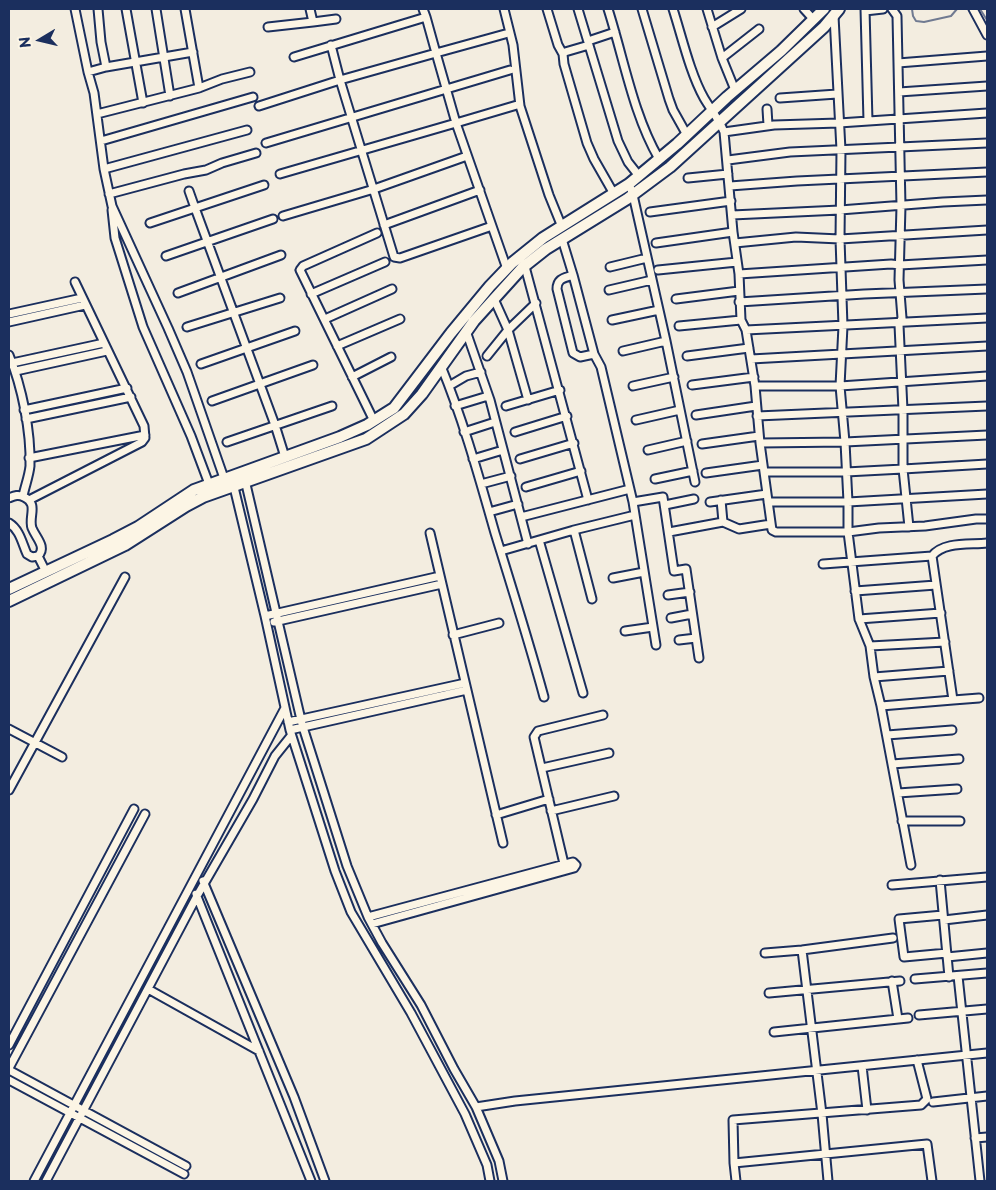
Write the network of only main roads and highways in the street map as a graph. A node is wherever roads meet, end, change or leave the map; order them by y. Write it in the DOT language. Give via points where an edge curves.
graph roads {
  1 [pos="824,9"];
  2 [pos="836,12"];
  3 [pos="524,261"];
  4 [pos="244,477"];
  5 [pos="230,483"];
  6 [pos="9,589"];
  7 [pos="9,601"];
  1 -- 3 [label="main road" via="639,176 543,238"];
  2 -- 3 [label="main road" via="824,27 676,163 633,195"];
  3 -- 4 [label="main road" via="507,269 490,286 394,408 340,438 285,457"];
  3 -- 4 [label="main road" via="404,414 366,438"];
  4 -- 5 [label="main road"];
  5 -- 6 [label="main road" via="209,484 188,493 128,533"];
  5 -- 7 [label="main road" via="186,506 125,545"];
}
